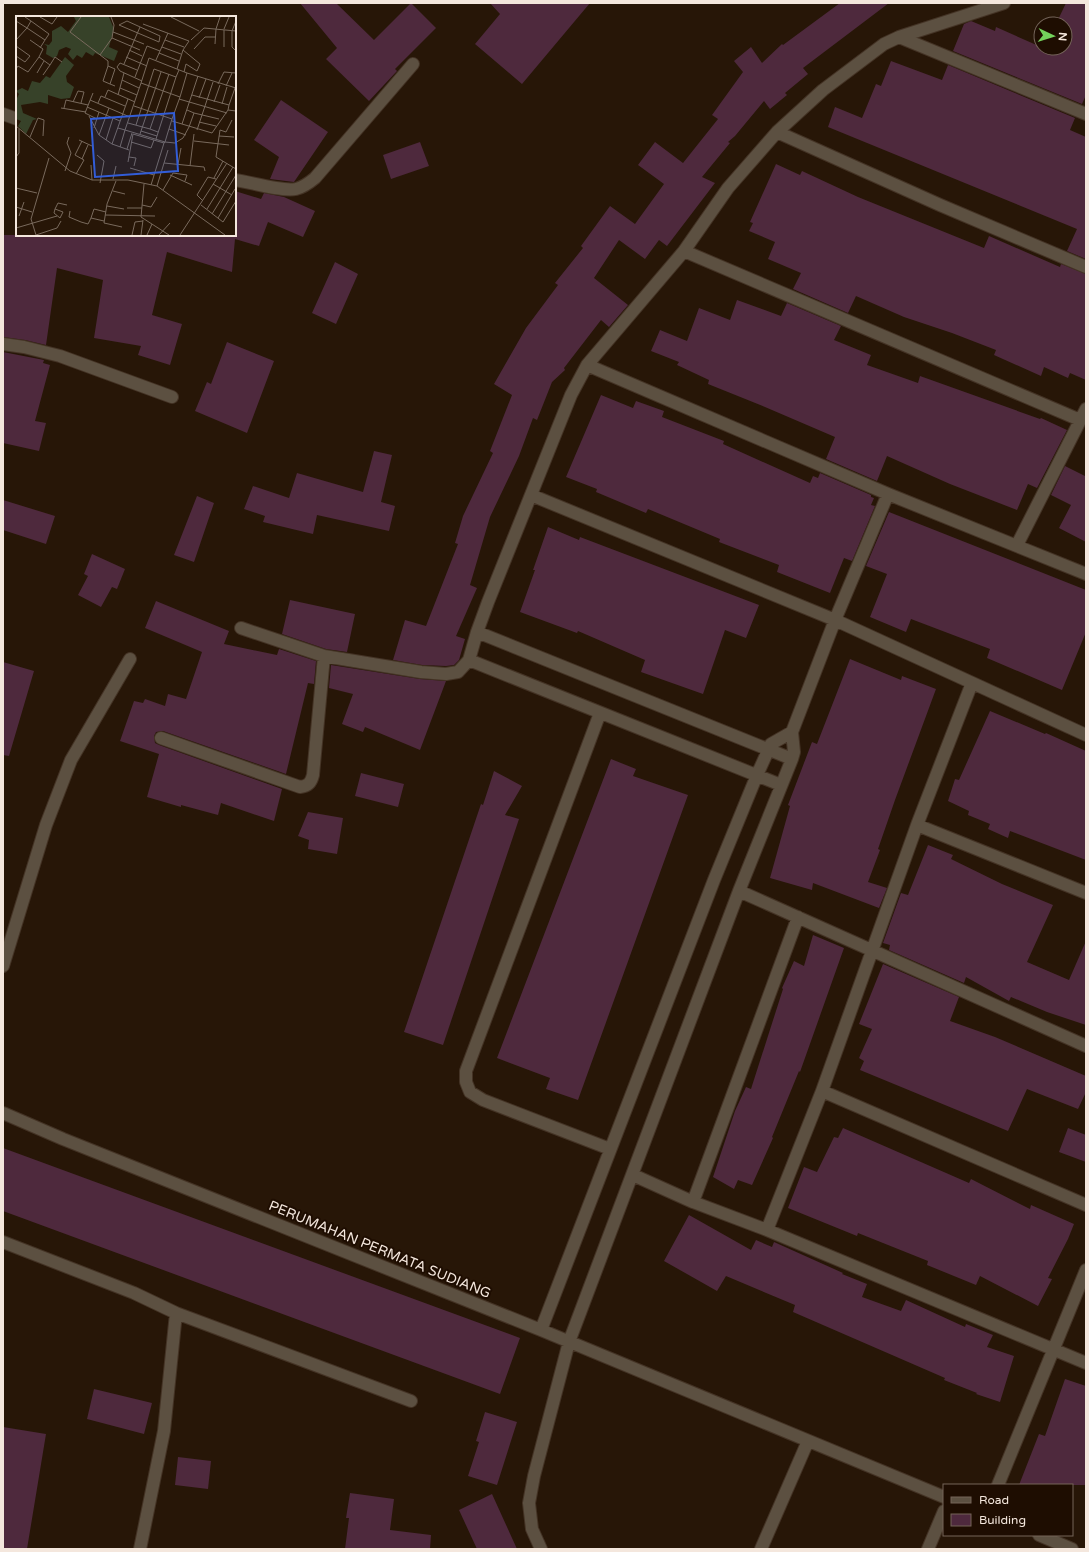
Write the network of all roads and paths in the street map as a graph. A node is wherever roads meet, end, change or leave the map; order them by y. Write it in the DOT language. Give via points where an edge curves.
graph roads {
  1 [pos="1004,3"];
  2 [pos="899,37"];
  3 [pos="413,64"];
  4 [pos="1085,112"];
  5 [pos="3,114"];
  6 [pos="16,119"];
  7 [pos="777,132"];
  8 [pos="236,180"];
  9 [pos="684,251"];
  10 [pos="1086,267"];
  11 [pos="3,344"];
  12 [pos="587,365"];
  13 [pos="172,397"];
  14 [pos="1086,409"];
  15 [pos="1080,420"];
  16 [pos="888,494"];
  17 [pos="531,495"];
  18 [pos="1017,545"];
  19 [pos="1086,574"];
  20 [pos="835,620"];
  21 [pos="241,628"];
  22 [pos="477,632"];
  23 [pos="324,656"];
  24 [pos="130,659"];
  25 [pos="469,660"];
  26 [pos="972,683"];
  27 [pos="600,713"];
  28 [pos="1085,731"];
  29 [pos="792,732"];
  30 [pos="161,738"];
  31 [pos="769,748"];
  32 [pos="792,759"];
  33 [pos="757,775"];
  34 [pos="781,785"];
  35 [pos="917,825"];
  36 [pos="738,891"];
  37 [pos="1086,892"];
  38 [pos="798,917"];
  39 [pos="872,950"];
  40 [pos="3,966"];
  41 [pos="1086,1046"];
  42 [pos="822,1091"];
  43 [pos="3,1113"];
  44 [pos="610,1149"];
  45 [pos="633,1175"];
  46 [pos="693,1202"];
  47 [pos="1086,1205"];
  48 [pos="767,1230"];
  49 [pos="3,1242"];
  50 [pos="1086,1270"];
  51 [pos="176,1313"];
  52 [pos="541,1330"];
  53 [pos="569,1342"];
  54 [pos="1053,1349"];
  55 [pos="1086,1362"];
  56 [pos="412,1401"];
  57 [pos="808,1441"];
  58 [pos="998,1484"];
  59 [pos="943,1497"];
  60 [pos="943,1514"];
  61 [pos="1041,1536"];
  62 [pos="140,1549"];
  63 [pos="541,1549"];
  64 [pos="761,1549"];
  65 [pos="928,1549"];
  66 [pos="1072,1549"];
  1 -- 2 [label="street"];
  2 -- 4 [label="street"];
  2 -- 7 [label="street" via="884,44 823,90"];
  3 -- 8 [label="street" via="315,178 304,186 285,189"];
  5 -- 6 [label="street"];
  7 -- 9 [label="street" via="728,188"];
  7 -- 10 [label="street"];
  9 -- 12 [label="street"];
  9 -- 15 [label="street"];
  11 -- 13 [label="street" via="60,356"];
  12 -- 16 [label="street"];
  12 -- 17 [label="street" via="571,395"];
  14 -- 15 [label="street"];
  15 -- 18 [label="street"];
  16 -- 18 [label="street"];
  16 -- 20 [label="street"];
  17 -- 20 [label="street"];
  17 -- 22 [label="street"];
  18 -- 19 [label="street"];
  20 -- 26 [label="street"];
  20 -- 29 [label="street"];
  21 -- 23 [label="street"];
  22 -- 25 [label="street"];
  22 -- 31 [label="street"];
  23 -- 25 [label="street" via="446,674 458,672"];
  23 -- 30 [label="street" via="313,775 310,784 300,786"];
  24 -- 40 [label="street" via="71,760 46,825"];
  25 -- 27 [label="street"];
  26 -- 28 [label="street"];
  26 -- 35 [label="street"];
  27 -- 33 [label="street"];
  27 -- 44 [label="street" via="466,1071 466,1082 470,1092 483,1100"];
  29 -- 31 [label="street" via="771,744"];
  29 -- 32 [label="street"];
  31 -- 32 [label="street"];
  31 -- 33 [label="street"];
  32 -- 34 [label="street"];
  33 -- 34 [label="street"];
  33 -- 44 [label="street"];
  34 -- 36 [label="street"];
  35 -- 37 [label="street"];
  35 -- 39 [label="street"];
  36 -- 38 [label="street"];
  36 -- 45 [label="street"];
  38 -- 39 [label="street"];
  38 -- 46 [label="street"];
  39 -- 41 [label="street"];
  39 -- 42 [label="street"];
  42 -- 47 [label="street"];
  42 -- 48 [label="street"];
  43 -- 52 [label="street, PERUMAHAN PERMATA SUDIANG"];
  44 -- 52 [label="street"];
  45 -- 46 [label="street"];
  45 -- 53 [label="street"];
  46 -- 48 [label="street"];
  48 -- 54 [label="street"];
  49 -- 51 [label="street"];
  50 -- 54 [label="street"];
  51 -- 56 [label="street"];
  51 -- 62 [label="street" via="164,1431"];
  52 -- 53 [label="street, PERUMAHAN PERMATA SUDIANG"];
  53 -- 57 [label="street, PERUMAHAN PERMATA SUDIANG"];
  53 -- 63 [label="street" via="529,1503 532,1529"];
  54 -- 55 [label="street"];
  54 -- 58 [label="street"];
  57 -- 59 [label="street, PERUMAHAN PERMATA SUDIANG"];
  57 -- 64 [label="street"];
  60 -- 65 [label="street"];
  61 -- 66 [label="street"];
}
